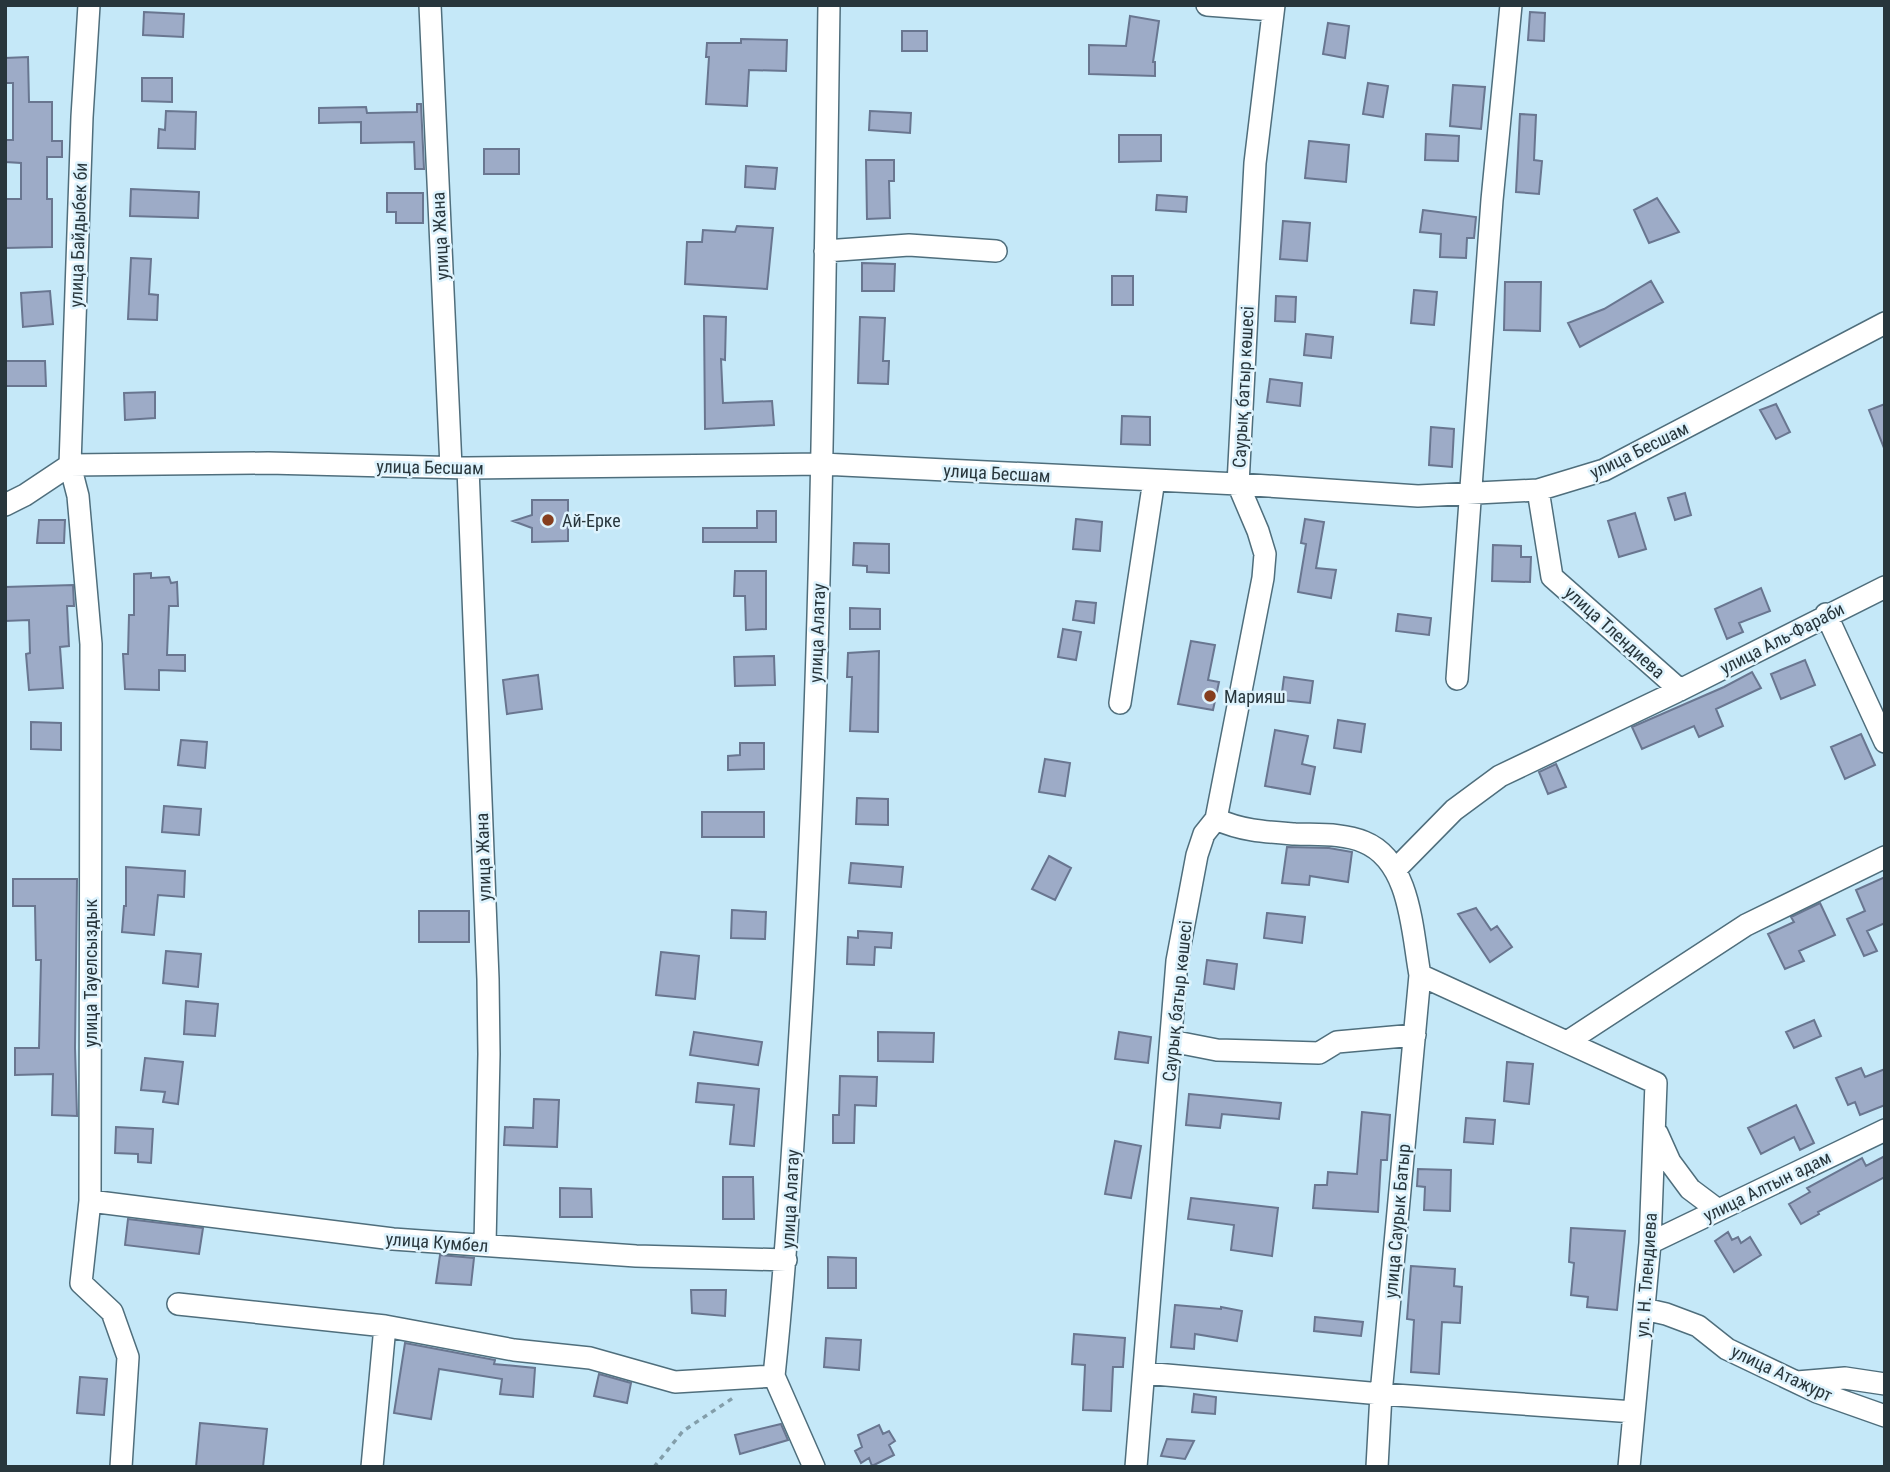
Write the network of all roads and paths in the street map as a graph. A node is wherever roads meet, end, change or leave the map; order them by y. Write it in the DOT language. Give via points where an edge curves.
graph roads {
  1 [pos="89,5"];
  2 [pos="430,5"];
  3 [pos="829,5"];
  4 [pos="1207,5"];
  5 [pos="1511,5"];
  6 [pos="1274,7"];
  7 [pos="825,251"];
  8 [pos="996,251"];
  9 [pos="1885,323"];
  10 [pos="822,464"];
  11 [pos="70,465"];
  12 [pos="459,468"];
  13 [pos="1154,480"];
  14 [pos="1238,484"];
  15 [pos="1538,490"];
  16 [pos="1472,493"];
  17 [pos="5,505"];
  18 [pos="1885,587"];
  19 [pos="1826,614"];
  20 [pos="1457,679"];
  21 [pos="1680,690"];
  22 [pos="1119,703"];
  23 [pos="1885,742"];
  24 [pos="1216,819"];
  25 [pos="1885,857"];
  26 [pos="1396,869"];
  27 [pos="1420,975"];
  28 [pos="1415,1035"];
  29 [pos="1171,1041"];
  30 [pos="1567,1042"];
  31 [pos="1654,1128"];
  32 [pos="1885,1130"];
  33 [pos="90,1201"];
  34 [pos="1718,1210"];
  35 [pos="1650,1243"];
  36 [pos="485,1245"];
  37 [pos="786,1260"];
  38 [pos="178,1304"];
  39 [pos="1644,1309"];
  40 [pos="385,1326"];
  41 [pos="1144,1373"];
  42 [pos="774,1376"];
  43 [pos="1796,1382"];
  44 [pos="1885,1384"];
  45 [pos="741,1394"];
  46 [pos="1381,1394"];
  47 [pos="1634,1412"];
  48 [pos="1885,1416"];
  49 [pos="121,1467"];
  50 [pos="372,1467"];
  51 [pos="654,1467"];
  52 [pos="814,1467"];
  53 [pos="1136,1467"];
  54 [pos="1377,1467"];
  55 [pos="1629,1467"];
  1 -- 11 [label="street, улица Байдыбек би"];
  2 -- 12 [label="street, улица Жана"];
  3 -- 7 [label="street, улица Алатау"];
  4 -- 6 [label="street"];
  5 -- 16 [label="street"];
  6 -- 14 [label="street, Саурық батыр көшесі" via="1255,163"];
  7 -- 8 [label="street" via="909,245"];
  7 -- 10 [label="street, улица Алатау"];
  9 -- 15 [label="street, улица Бесшам" via="1604,470"];
  10 -- 12 [label="street, улица Бесшам"];
  10 -- 13 [label="street, улица Бесшам"];
  10 -- 37 [label="street, улица Алатау" via="810,875"];
  11 -- 12 [label="street, улица Бесшам" via="268,463"];
  11 -- 17 [label="street"];
  11 -- 33 [label="street, улица Тауелсыздык" via="79,496 91,645"];
  12 -- 36 [label="street, улица Жана" via="488,979"];
  13 -- 14 [label="street, улица Бесшам"];
  13 -- 22 [label="street"];
  14 -- 16 [label="street, улица Бесшам" via="1418,496"];
  14 -- 24 [label="street, Саурық батыр көшесі" via="1265,554"];
  15 -- 16 [label="street, улица Бесшам"];
  15 -- 21 [label="street, улица Тлендиева" via="1552,577"];
  16 -- 20 [label="street"];
  18 -- 19 [label="street, улица Аль-Фараби"];
  19 -- 21 [label="street, улица Аль-Фараби"];
  19 -- 23 [label="street"];
  21 -- 26 [label="street, улица Аль-Фараби" via="1500,776 1454,810"];
  24 -- 26 [label="street" via="1252,831 1365,842"];
  24 -- 29 [label="street, Саурық батыр көшесі" via="1204,834 1197,855 1177,961"];
  25 -- 30 [label="street" via="1746,925"];
  26 -- 27 [label="street, улица Саурык Батыр"];
  27 -- 28 [label="street, улица Саурык Батыр"];
  27 -- 30 [label="street"];
  28 -- 29 [label="street" via="1337,1042 1319,1053 1216,1049"];
  28 -- 46 [label="street, улица Саурык Батыр"];
  29 -- 41 [label="street, Саурық батыр көшесі"];
  30 -- 31 [label="street, ул. Н. Тлендиева" via="1656,1083"];
  31 -- 34 [label="street" via="1670,1162 1690,1189"];
  31 -- 35 [label="street, ул. Н. Тлендиева"];
  32 -- 34 [label="street, улица Алтын адам"];
  33 -- 36 [label="street, улица Кумбел" via="393,1239"];
  33 -- 49 [label="street, улица Тауелсыздык" via="81,1283 112,1312 128,1356"];
  34 -- 35 [label="street, улица Алтын адам"];
  35 -- 39 [label="street, ул. Н. Тлендиева"];
  36 -- 37 [label="street, улица Кумбел"];
  37 -- 42 [label="street, улица Алатау"];
  38 -- 40 [label="street"];
  39 -- 43 [label="street, улица Атажурт" via="1698,1326 1727,1349"];
  39 -- 47 [label="street, ул. Н. Тлендиева"];
  40 -- 42 [label="street" via="514,1350 590,1358 675,1382"];
  40 -- 50 [label="street"];
  41 -- 46 [label="street"];
  41 -- 53 [label="street, Саурық батыр көшесі"];
  42 -- 52 [label="street"];
  43 -- 44 [label="street" via="1845,1378"];
  43 -- 48 [label="street, улица Атажурт"];
  45 -- 51 [label="path" via="683,1431"];
  46 -- 47 [label="street"];
  46 -- 54 [label="street, улица Саурык Батыр"];
  47 -- 55 [label="street, ул. Н. Тлендиева"];
}
